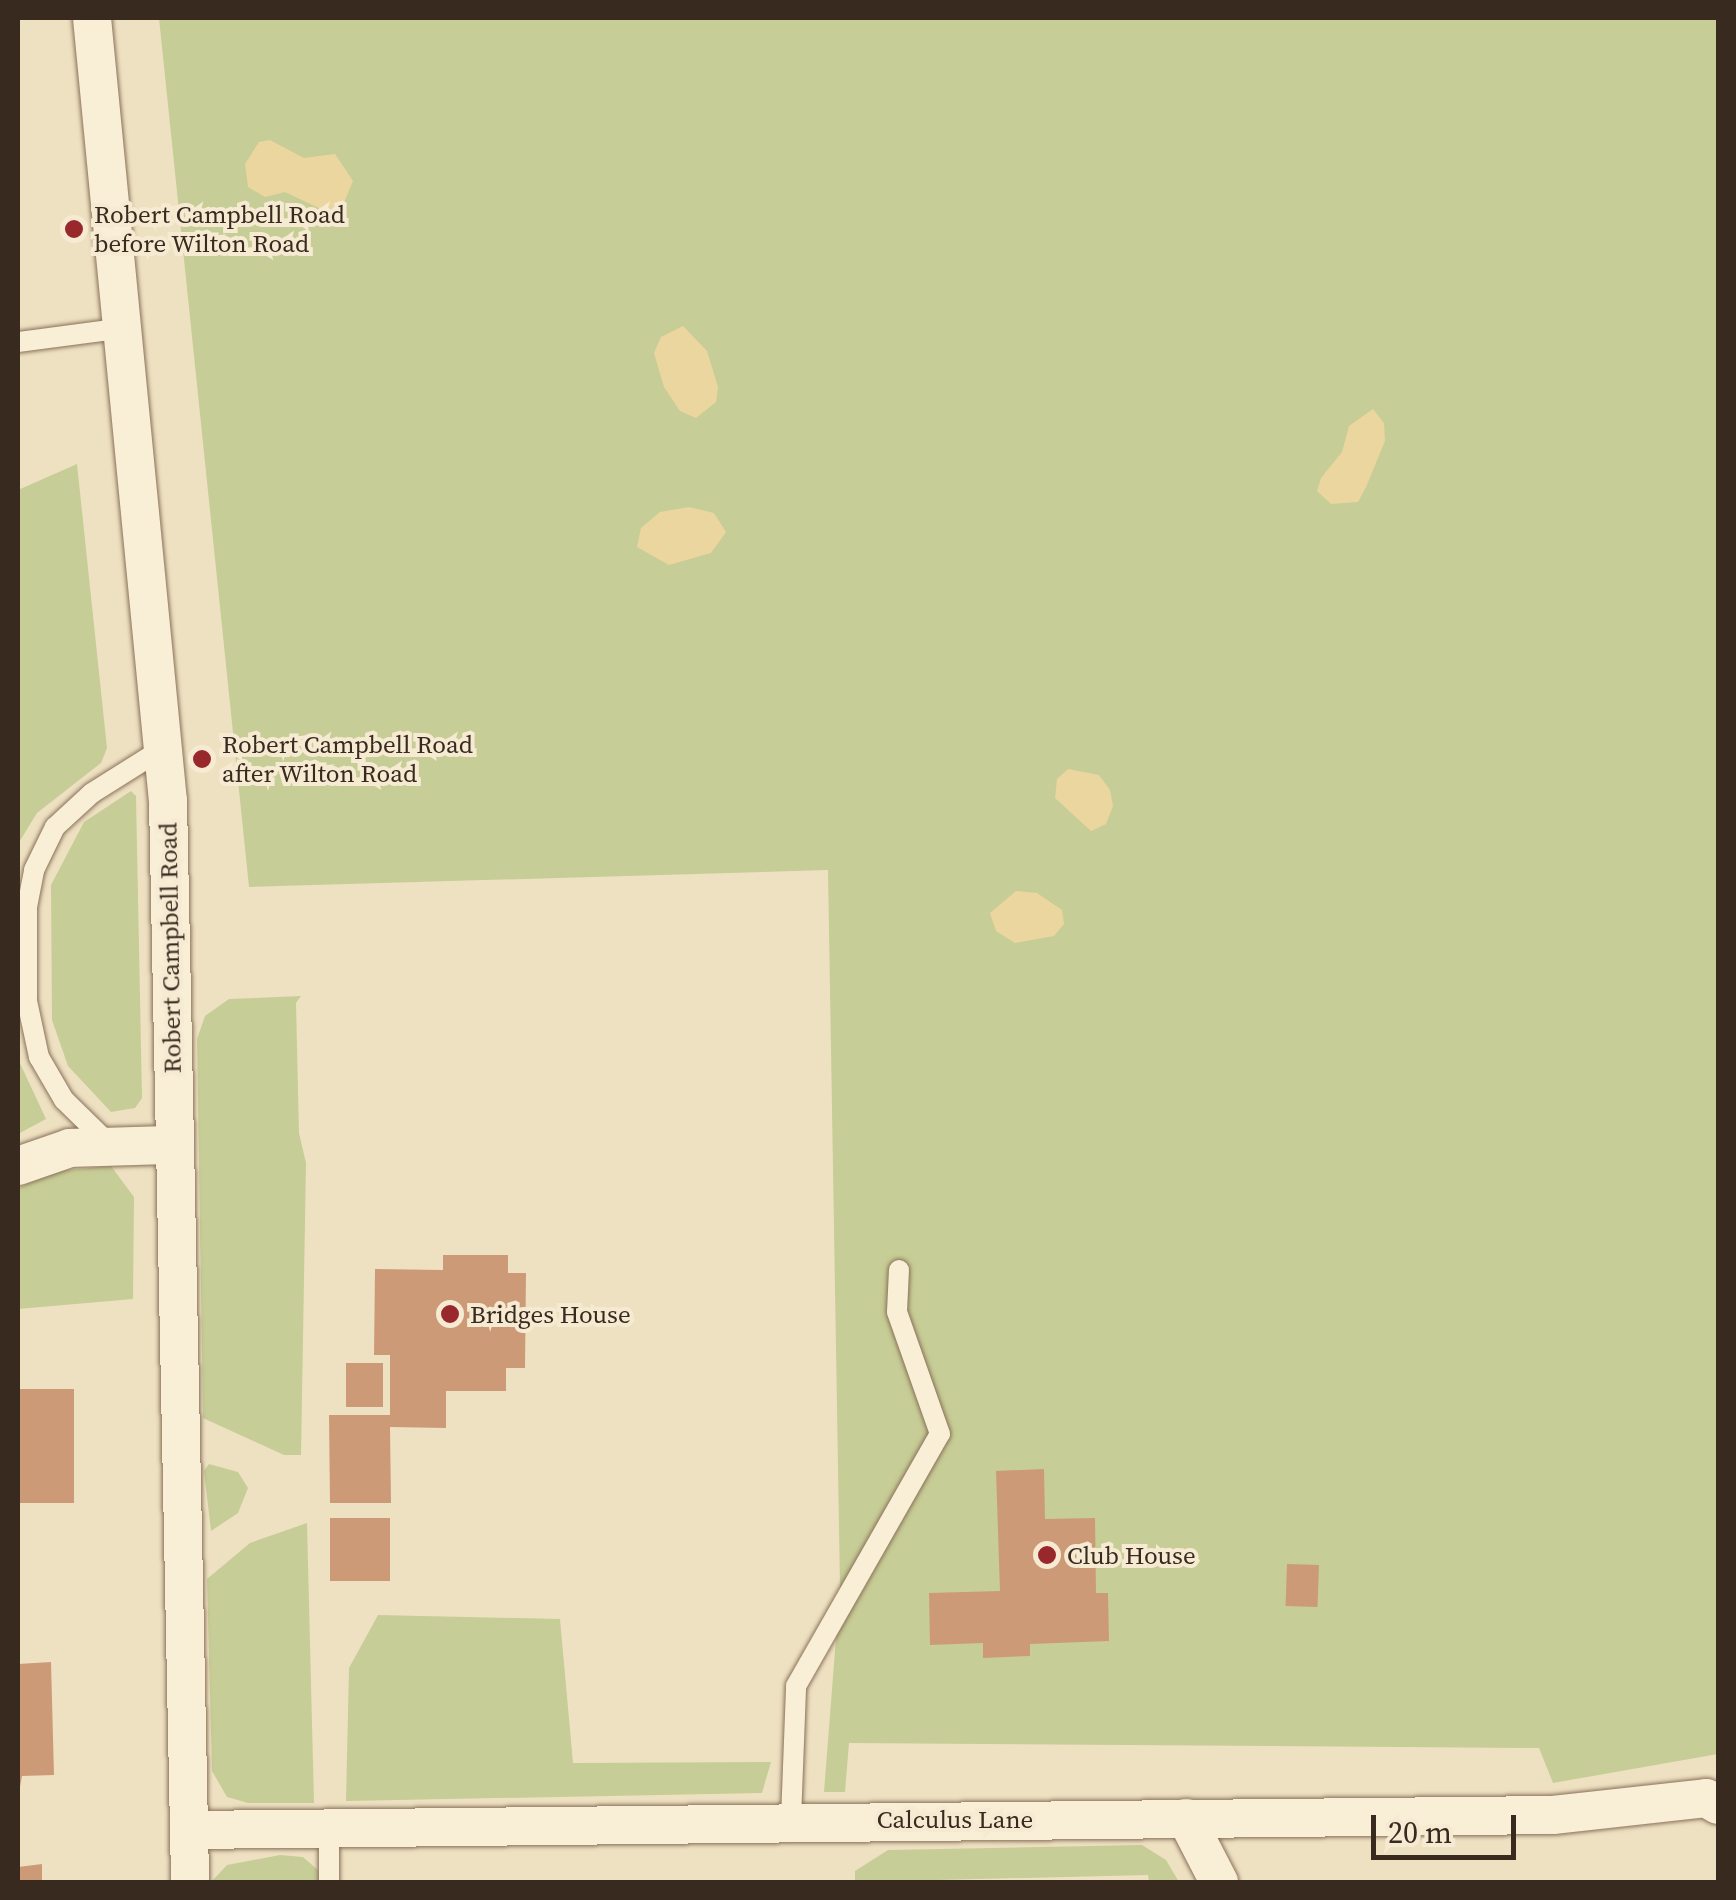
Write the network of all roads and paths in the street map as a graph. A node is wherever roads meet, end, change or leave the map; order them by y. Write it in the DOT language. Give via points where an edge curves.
graph roads {
  1 [pos="92,18"];
  2 [pos="124,328"];
  3 [pos="18,342"];
  4 [pos="165,746"];
  5 [pos="110,1145"];
  6 [pos="174,1145"];
  7 [pos="18,1166"];
  8 [pos="899,1270"];
  9 [pos="1718,1805"];
  10 [pos="1186,1818"];
  11 [pos="791,1819"];
  12 [pos="189,1830"];
  13 [pos="329,1830"];
  14 [pos="190,1882"];
  15 [pos="329,1882"];
  16 [pos="1219,1882"];
  1 -- 2 [label="street, Robert Campbell Road"];
  2 -- 3 [label="lane"];
  2 -- 4 [label="street, Robert Campbell Road"];
  4 -- 5 [label="lane" via="92,793 55,828 34,870 27,907 28,1001 38,1057 64,1100"];
  4 -- 6 [label="street, Robert Campbell Road"];
  5 -- 6 [label="street"];
  5 -- 7 [label="street" via="59,1149"];
  6 -- 12 [label="street, Robert Campbell Road"];
  8 -- 11 [label="lane" via="897,1312 940,1434 796,1686"];
  9 -- 10 [label="street, Calculus Lane" via="1706,1798 1553,1815"];
  10 -- 11 [label="street, Calculus Lane"];
  10 -- 16 [label="street"];
  11 -- 13 [label="street, Calculus Lane"];
  12 -- 13 [label="street, Calculus Lane"];
  12 -- 14 [label="street, Robert Campbell Road"];
  13 -- 15 [label="lane"];
}
